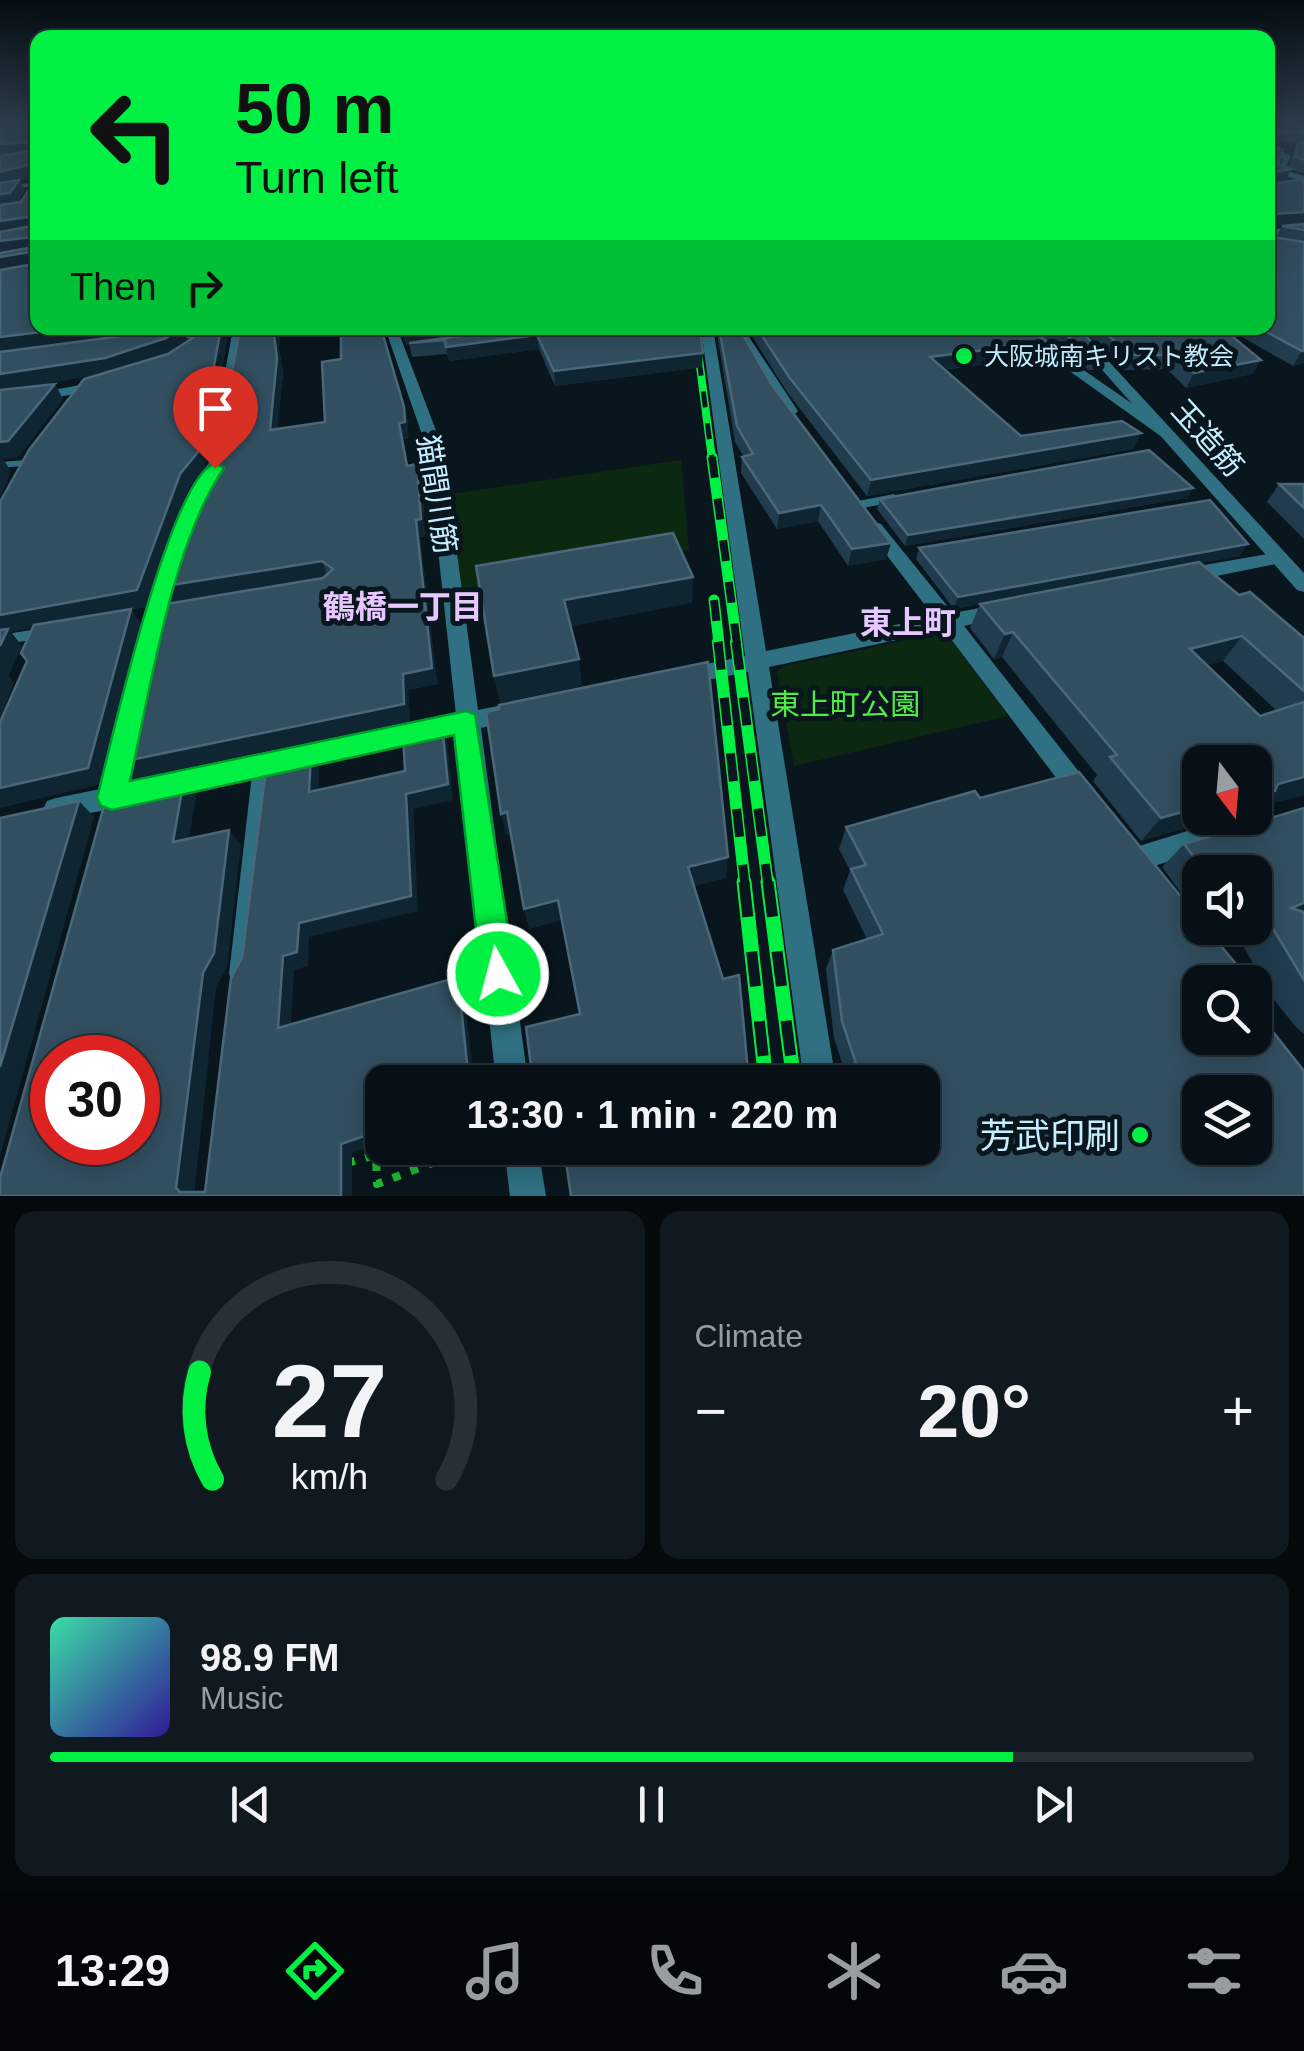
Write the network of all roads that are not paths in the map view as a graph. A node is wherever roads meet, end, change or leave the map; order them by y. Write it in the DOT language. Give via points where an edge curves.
graph roads {
  1 [pos="1304,181"];
  2 [pos="30,184"];
  3 [pos="1286,186"];
  4 [pos="0,190"];
  5 [pos="30,191"];
  6 [pos="27,195"];
  7 [pos="1304,222"];
  8 [pos="1275,224"];
  9 [pos="1304,230"];
  10 [pos="1275,232"];
  11 [pos="86,335"];
  12 [pos="170,335"];
  13 [pos="208,335"];
  14 [pos="237,335"];
  15 [pos="396,335"];
  16 [pos="462,335"];
  17 [pos="708,335"];
  18 [pos="742,335"];
  19 [pos="1025,335"];
  20 [pos="1077,335"];
  21 [pos="57,340"];
  22 [pos="481,341"];
  23 [pos="464,343"];
  24 [pos="448,346"];
  25 [pos="76,349"];
  26 [pos="189,352"];
  27 [pos="116,379"];
  28 [pos="83,390"];
  29 [pos="0,398"];
  30 [pos="69,409"];
  31 [pos="801,426"];
  32 [pos="1168,434"];
  33 [pos="29,463"];
  34 [pos="0,465"];
  35 [pos="847,489"];
  36 [pos="198,492"];
  37 [pos="914,495"];
  38 [pos="858,504"];
  39 [pos="175,551"];
  40 [pos="914,552"];
  41 [pos="895,555"];
  42 [pos="1279,558"];
  43 [pos="1175,578"];
  44 [pos="1304,586"];
  45 [pos="1022,607"];
  46 [pos="135,618"];
  47 [pos="946,622"];
  48 [pos="57,631"];
  49 [pos="0,640"];
  50 [pos="758,662"];
  51 [pos="661,682"];
  52 [pos="544,706"];
  53 [pos="466,722"];
  54 [pos="129,724"];
  55 [pos="261,766"];
  56 [pos="112,798"];
  57 [pos="37,813"];
  58 [pos="1100,814"];
  59 [pos="103,830"];
  60 [pos="1213,835"];
  61 [pos="1136,859"];
  62 [pos="230,987"];
  63 [pos="510,1065"];
  64 [pos="817,1065"];
  65 [pos="523,1165"];
  66 [pos="528,1196"];
  1 -- 3 [label="street"];
  2 -- 4 [label="lane"];
  5 -- 6 [label="street"];
  7 -- 8 [label="street"];
  9 -- 10 [label="street"];
  11 -- 21 [label="street"];
  12 -- 25 [label="street"];
  13 -- 26 [label="street"];
  14 -- 36 [label="lane" via="215,468"];
  15 -- 53 [label="street, 猫間川筋" via="410,351 435,449"];
  16 -- 23 [label="lane"];
  17 -- 50 [label="street"];
  18 -- 31 [label="street"];
  19 -- 32 [label="street"];
  20 -- 32 [label="street, 玉造筋"];
  22 -- 23 [label="lane"];
  23 -- 24 [label="lane"];
  27 -- 28 [label="street"];
  28 -- 29 [label="street"];
  28 -- 30 [label="street"];
  32 -- 42 [label="street, 玉造筋"];
  33 -- 34 [label="lane"];
  35 -- 38 [label="street"];
  37 -- 38 [label="lane"];
  38 -- 41 [label="street"];
  39 -- 46 [label="lane" via="159,620"];
  40 -- 41 [label="lane"];
  41 -- 47 [label="street"];
  42 -- 43 [label="street"];
  42 -- 44 [label="street, 玉造筋"];
  45 -- 47 [label="street"];
  47 -- 50 [label="street"];
  47 -- 58 [label="street"];
  48 -- 49 [label="lane" via="34,641"];
  50 -- 51 [label="street"];
  50 -- 64 [label="street"];
  52 -- 53 [label="street"];
  53 -- 55 [label="street"];
  53 -- 63 [label="street, 猫間川筋"];
  54 -- 56 [label="lane"];
  55 -- 56 [label="street"];
  55 -- 62 [label="lane" via="240,972"];
  56 -- 57 [label="street"];
  56 -- 59 [label="lane"];
  60 -- 61 [label="street"];
  65 -- 66 [label="street"];
}
